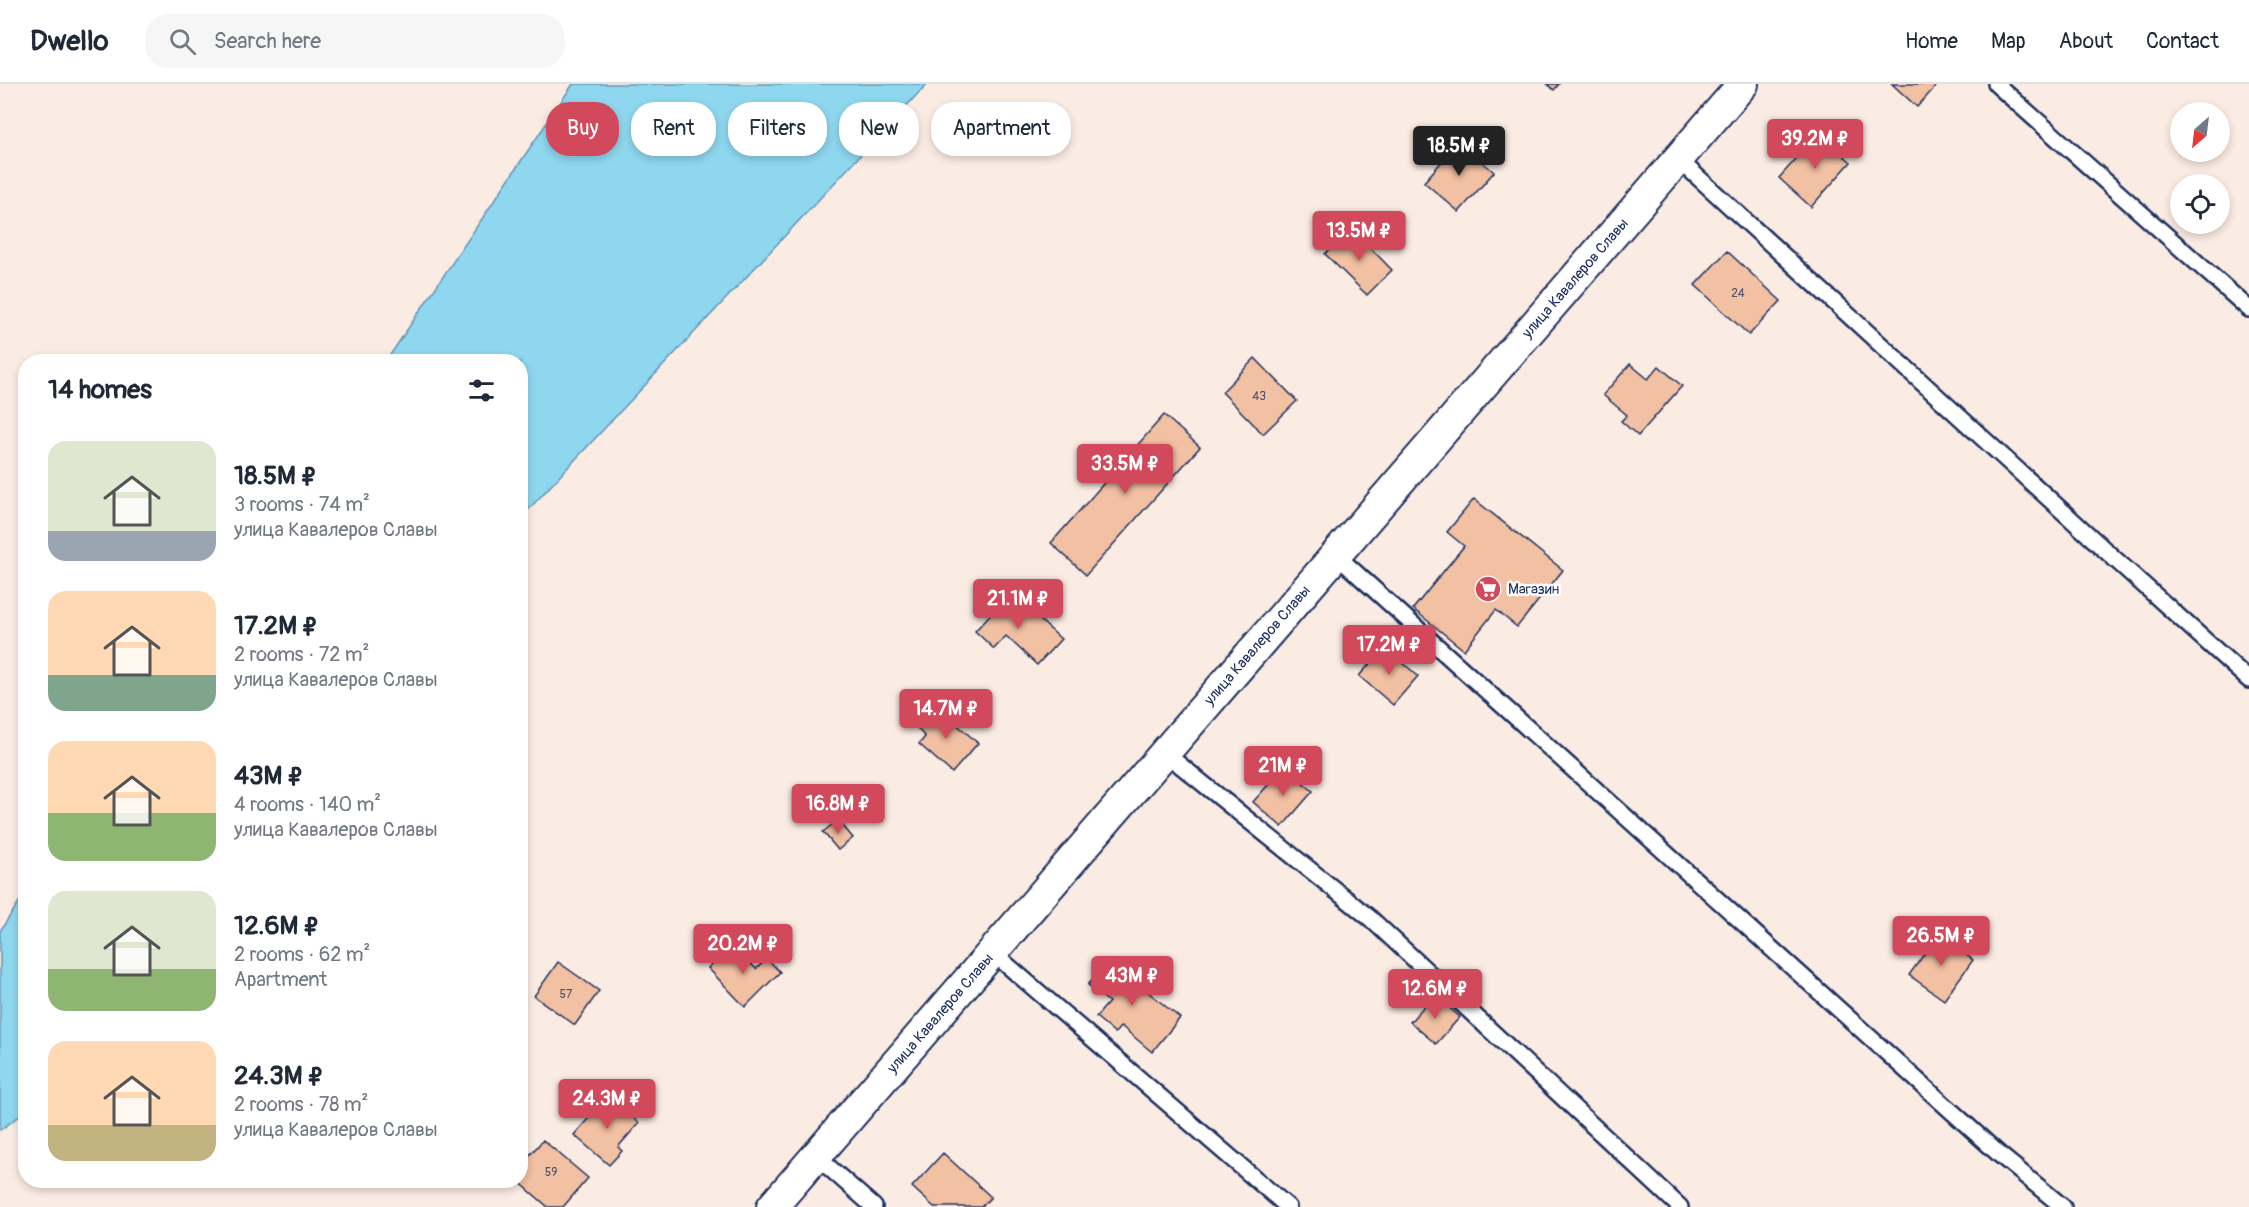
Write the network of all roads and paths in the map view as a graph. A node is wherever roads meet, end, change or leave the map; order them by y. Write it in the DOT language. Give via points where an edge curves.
graph roads {
  1 [pos="1743,84"];
  2 [pos="1996,84"];
  3 [pos="1678,159"];
  4 [pos="2249,309"];
  5 [pos="1336,555"];
  6 [pos="2249,680"];
  7 [pos="1165,753"];
  8 [pos="992,952"];
  9 [pos="816,1156"];
  10 [pos="772,1207"];
  11 [pos="874,1207"];
  12 [pos="1288,1207"];
  13 [pos="1680,1207"];
  14 [pos="2063,1207"];
  1 -- 3 [label="street, улица Кавалеров Славы"];
  2 -- 4 [label="lane"];
  3 -- 5 [label="street, улица Кавалеров Славы"];
  3 -- 6 [label="lane"];
  5 -- 7 [label="street, улица Кавалеров Славы"];
  5 -- 14 [label="lane" via="2000,1155"];
  7 -- 8 [label="street, улица Кавалеров Славы"];
  7 -- 13 [label="lane" via="1371,919"];
  8 -- 9 [label="street, улица Кавалеров Славы"];
  8 -- 12 [label="lane"];
  9 -- 10 [label="street, улица Кавалеров Славы"];
  9 -- 11 [label="lane"];
}
